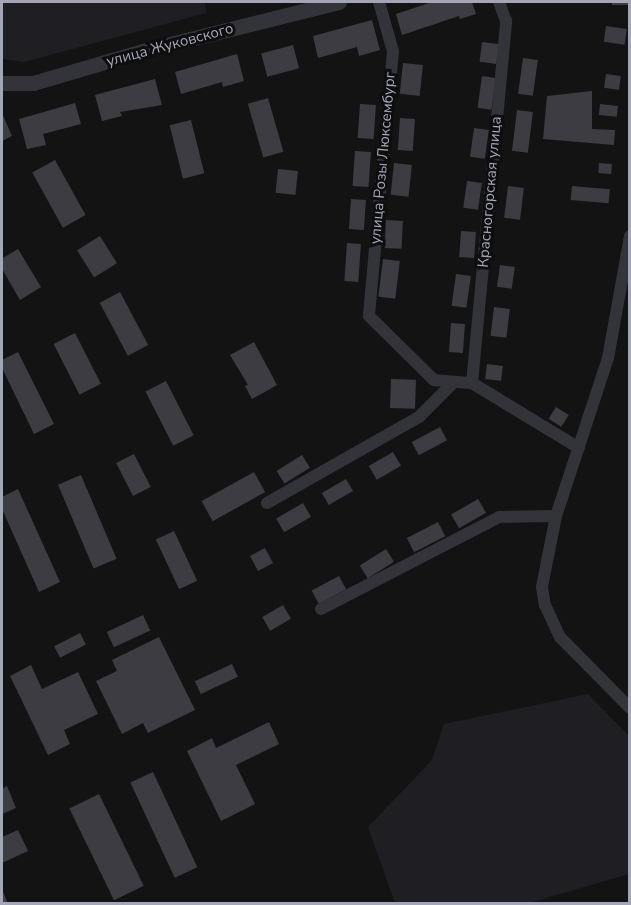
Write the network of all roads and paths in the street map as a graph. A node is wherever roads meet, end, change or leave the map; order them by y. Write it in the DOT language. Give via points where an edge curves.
graph roads {
  1 [pos="339,2"];
  2 [pos="379,2"];
  3 [pos="499,2"];
  4 [pos="2,83"];
  5 [pos="630,236"];
  6 [pos="454,382"];
  7 [pos="472,383"];
  8 [pos="579,448"];
  9 [pos="267,503"];
  10 [pos="556,516"];
  11 [pos="321,609"];
  12 [pos="630,708"];
  1 -- 4 [label="street, улица Жуковского" via="33,83"];
  2 -- 6 [label="street, улица Розы Люксембург" via="393,51 369,316 434,380"];
  3 -- 7 [label="street, Красногорская улица" via="506,21"];
  5 -- 8 [label="street" via="608,358"];
  6 -- 7 [label="street"];
  6 -- 9 [label="street" via="419,417"];
  7 -- 8 [label="street"];
  8 -- 10 [label="street"];
  10 -- 11 [label="street" via="500,517"];
  10 -- 12 [label="street" via="542,587 551,623 572,653"];
}
